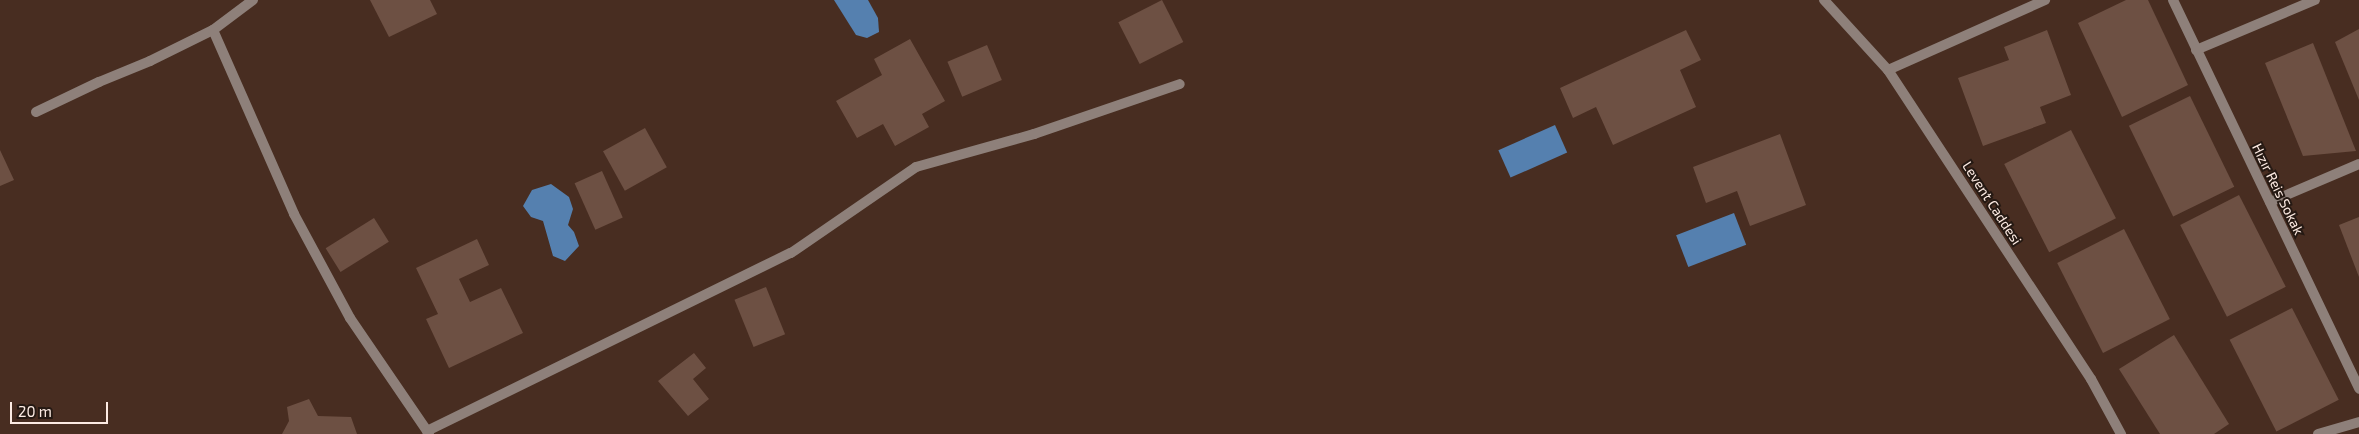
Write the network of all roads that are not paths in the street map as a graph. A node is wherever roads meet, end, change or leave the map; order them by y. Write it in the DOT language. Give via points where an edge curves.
graph roads {
  1 [pos="253,0"];
  2 [pos="1824,0"];
  3 [pos="2045,0"];
  4 [pos="2173,0"];
  5 [pos="2315,0"];
  6 [pos="213,30"];
  7 [pos="2196,50"];
  8 [pos="1888,70"];
  9 [pos="1180,84"];
  10 [pos="36,112"];
  11 [pos="2359,164"];
  12 [pos="2270,202"];
  13 [pos="2359,389"];
  14 [pos="2359,422"];
  15 [pos="428,433"];
  16 [pos="2120,434"];
  17 [pos="2318,434"];
  1 -- 6 [label="street"];
  2 -- 8 [label="street, Levent Caddesi"];
  3 -- 8 [label="street"];
  4 -- 7 [label="street, Hızır Reis Sokak"];
  5 -- 7 [label="street"];
  6 -- 10 [label="street"];
  6 -- 15 [label="street" via="294,214 350,318"];
  7 -- 12 [label="street, Hızır Reis Sokak"];
  8 -- 16 [label="street, Levent Caddesi" via="2091,380"];
  9 -- 15 [label="street" via="1034,134 916,167 790,253"];
  11 -- 12 [label="street"];
  12 -- 13 [label="street, Hızır Reis Sokak"];
  14 -- 17 [label="street"];
}
